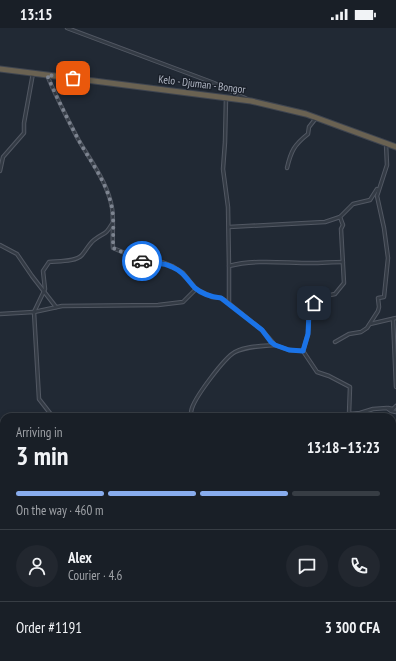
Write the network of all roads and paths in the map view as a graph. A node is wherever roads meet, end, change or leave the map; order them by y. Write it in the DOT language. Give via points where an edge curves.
graph roads {
  1 [pos="67,28"];
  2 [pos="0,69"];
  3 [pos="33,73"];
  4 [pos="47,75"];
  5 [pos="226,97"];
  6 [pos="251,100"];
  7 [pos="316,118"];
  8 [pos="386,143"];
  9 [pos="396,147"];
  10 [pos="287,168"];
  11 [pos="0,171"];
  12 [pos="379,187"];
  13 [pos="340,217"];
  14 [pos="112,223"];
  15 [pos="229,227"];
  16 [pos="0,245"];
  17 [pos="343,262"];
  18 [pos="229,266"];
  19 [pos="196,289"];
  20 [pos="44,291"];
  21 [pos="229,304"];
  22 [pos="56,307"];
  23 [pos="34,312"];
  24 [pos="0,314"];
  25 [pos="395,318"];
  26 [pos="370,324"];
  27 [pos="335,342"];
  28 [pos="275,345"];
  29 [pos="303,351"];
  30 [pos="396,387"];
  31 [pos="396,406"];
  32 [pos="387,408"];
  33 [pos="396,412"];
  34 [pos="50,413"];
  35 [pos="191,413"];
  36 [pos="349,413"];
  37 [pos="360,413"];
  1 -- 6 [label="street" via="214,83"];
  2 -- 3 [label="highway, Kelo - Djuman - Bongor"];
  3 -- 4 [label="highway, Kelo - Djuman - Bongor"];
  3 -- 11 [label="street" via="24,133 3,157"];
  4 -- 5 [label="highway, Kelo - Djuman - Bongor"];
  4 -- 14 [label="street" via="78,139 99,174 112,208"];
  5 -- 6 [label="highway, Kelo - Djuman - Bongor"];
  5 -- 15 [label="street" via="223,169"];
  6 -- 7 [label="highway, Kelo - Djuman - Bongor"];
  7 -- 8 [label="highway, Kelo - Djuman - Bongor"];
  7 -- 10 [label="street" via="309,127 308,134 297,142"];
  8 -- 9 [label="highway, Kelo - Djuman - Bongor"];
  8 -- 12 [label="street" via="387,165"];
  12 -- 13 [label="street" via="370,200 353,204"];
  12 -- 26 [label="street" via="377,200 387,245 388,266 384,296 378,298 378,311"];
  13 -- 15 [label="street" via="325,222"];
  13 -- 17 [label="street"];
  14 -- 19 [label="street" via="113,248 146,262 162,262 172,266 183,273"];
  14 -- 20 [label="street" via="107,232 87,246 82,256 49,262 43,271"];
  15 -- 18 [label="street"];
  16 -- 20 [label="street" via="17,254"];
  17 -- 18 [label="street" via="271,262"];
  17 -- 29 [label="street" via="343,285 335,294 316,299 310,308 308,334"];
  18 -- 21 [label="street"];
  19 -- 21 [label="street" via="212,297 221,298"];
  19 -- 22 [label="street" via="183,302 158,306"];
  20 -- 22 [label="street"];
  20 -- 23 [label="street"];
  21 -- 28 [label="street" via="262,330"];
  22 -- 23 [label="street"];
  23 -- 24 [label="street"];
  23 -- 34 [label="street" via="39,399"];
  25 -- 26 [label="street"];
  25 -- 30 [label="street"];
  26 -- 27 [label="street" via="364,330 349,334"];
  28 -- 29 [label="street"];
  28 -- 35 [label="street" via="250,347 235,352 223,362 200,393"];
  29 -- 36 [label="street" via="317,372 350,388"];
  31 -- 32 [label="street"];
  32 -- 33 [label="street"];
  32 -- 37 [label="street"];
}
